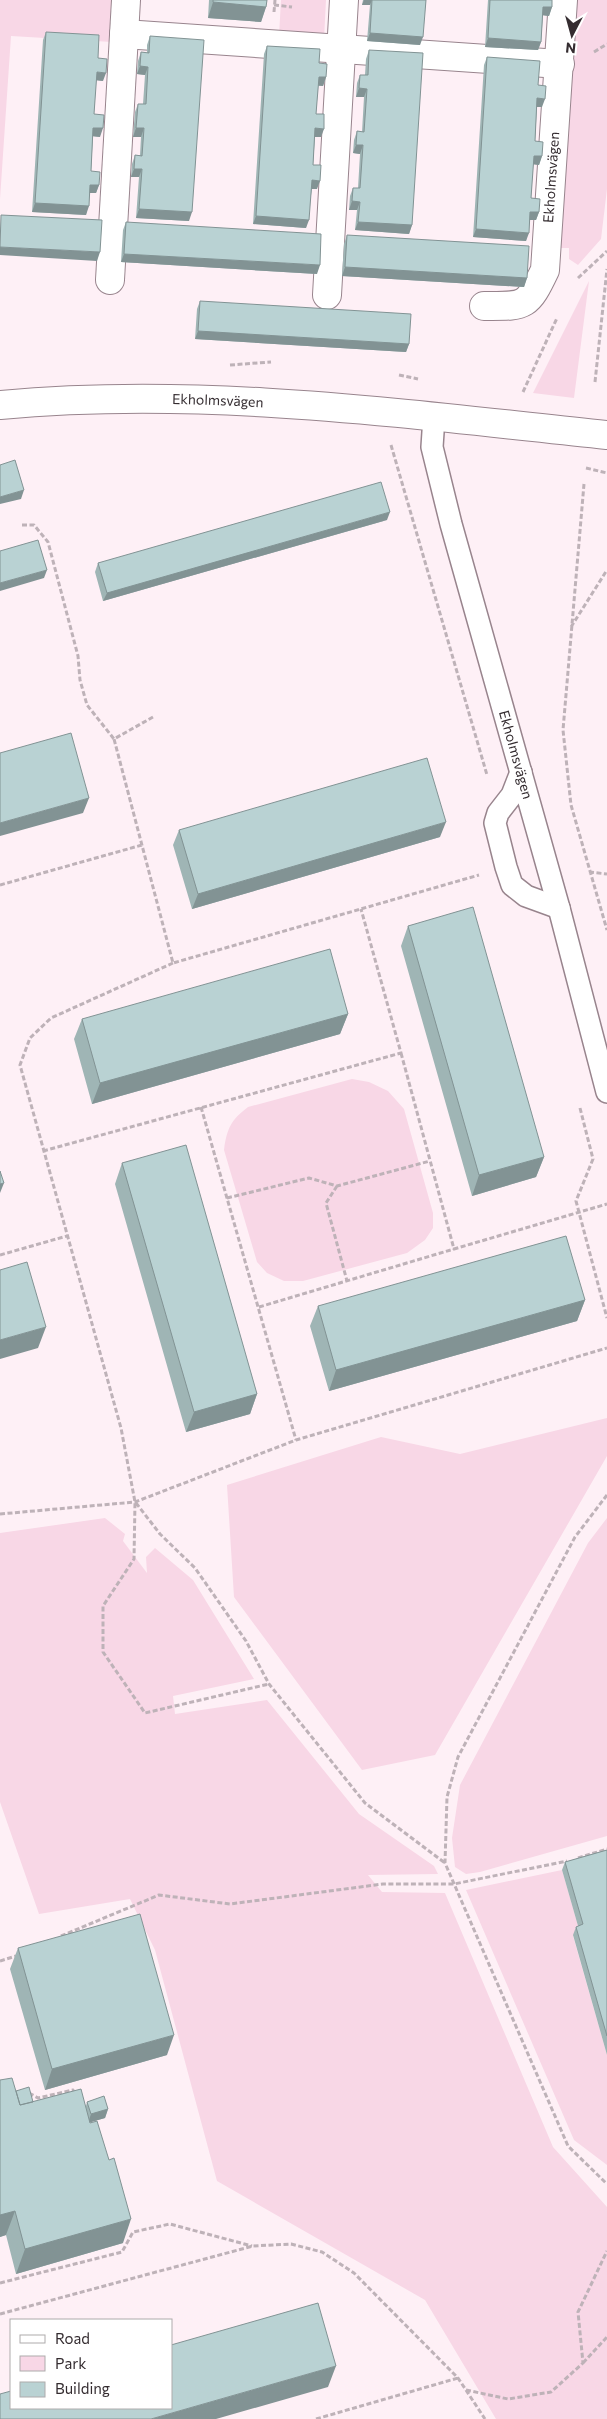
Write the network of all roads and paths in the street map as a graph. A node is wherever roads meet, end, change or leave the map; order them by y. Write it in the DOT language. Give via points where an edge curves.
graph roads {
  1 [pos="126,0"];
  2 [pos="344,0"];
  3 [pos="563,0"];
  4 [pos="274,5"];
  5 [pos="292,7"];
  6 [pos="124,34"];
  7 [pos="341,47"];
  8 [pos="560,64"];
  9 [pos="607,251"];
  10 [pos="607,269"];
  11 [pos="110,280"];
  12 [pos="574,282"];
  13 [pos="327,295"];
  14 [pos="484,306"];
  15 [pos="558,316"];
  16 [pos="399,375"];
  17 [pos="426,381"];
  18 [pos="594,382"];
  19 [pos="523,393"];
  20 [pos="0,405"];
  21 [pos="434,417"];
  22 [pos="607,435"];
  23 [pos="584,484"];
  24 [pos="22,525"];
  25 [pos="607,570"];
  26 [pos="571,628"];
  27 [pos="153,717"];
  28 [pos="114,739"];
  29 [pos="521,772"];
  30 [pos="142,845"];
  31 [pos="506,868"];
  32 [pos="589,872"];
  33 [pos="607,874"];
  34 [pos="0,886"];
  35 [pos="558,908"];
  36 [pos="361,909"];
  37 [pos="607,930"];
  38 [pos="173,963"];
  39 [pos="401,1053"];
  40 [pos="607,1092"];
  41 [pos="201,1107"];
  42 [pos="43,1151"];
  43 [pos="430,1161"];
  44 [pos="336,1186"];
  45 [pos="227,1198"];
  46 [pos="607,1204"];
  47 [pos="579,1212"];
  48 [pos="67,1236"];
  49 [pos="454,1249"];
  50 [pos="0,1255"];
  51 [pos="347,1280"];
  52 [pos="259,1307"];
  53 [pos="607,1318"];
  54 [pos="607,1348"];
  55 [pos="296,1440"];
  56 [pos="607,1495"];
  57 [pos="135,1502"];
  58 [pos="0,1514"];
  59 [pos="269,1684"];
  60 [pos="607,1849"];
  61 [pos="445,1863"];
  62 [pos="454,1884"];
  63 [pos="60,1937"];
  64 [pos="17,1956"];
  65 [pos="0,1961"];
  66 [pos="23,2091"];
  67 [pos="76,2098"];
  68 [pos="607,2184"];
  69 [pos="128,2229"];
  70 [pos="133,2232"];
  71 [pos="253,2246"];
  72 [pos="607,2251"];
  73 [pos="0,2283"];
  74 [pos="0,2314"];
  75 [pos="607,2337"];
  76 [pos="583,2364"];
  77 [pos="458,2378"];
  78 [pos="465,2390"];
  79 [pos="316,2419"];
  80 [pos="485,2419"];
  1 -- 6 [label="street"];
  2 -- 7 [label="street"];
  3 -- 8 [label="street, Ekholmsvägen"];
  4 -- 5 [label="path"];
  6 -- 7 [label="street"];
  6 -- 11 [label="street"];
  7 -- 8 [label="street"];
  7 -- 13 [label="street"];
  8 -- 14 [label="street, Ekholmsvägen" via="545,270 533,295 517,306"];
  9 -- 12 [label="path"];
  10 -- 18 [label="path"];
  15 -- 19 [label="path"];
  16 -- 17 [label="path"];
  20 -- 21 [label="street, Ekholmsvägen" via="97,398 186,398 282,402"];
  21 -- 22 [label="street, Ekholmsvägen"];
  21 -- 29 [label="lane, Ekholmsvägen" via="432,447"];
  23 -- 26 [label="path"];
  24 -- 28 [label="path" via="34,525 48,542 78,656 87,705"];
  25 -- 26 [label="path"];
  26 -- 32 [label="path" via="563,730 571,805"];
  27 -- 28 [label="path"];
  28 -- 30 [label="path"];
  29 -- 31 [label="lane" via="512,796 498,813 495,824"];
  29 -- 35 [label="lane, Ekholmsvägen"];
  30 -- 34 [label="path"];
  30 -- 38 [label="path"];
  31 -- 35 [label="lane" via="512,885 526,896"];
  31 -- 36 [label="path"];
  32 -- 33 [label="path"];
  32 -- 37 [label="path"];
  35 -- 40 [label="lane, Ekholmsvägen"];
  36 -- 38 [label="path"];
  36 -- 39 [label="path"];
  38 -- 42 [label="path" via="51,1018 30,1038 20,1065"];
  39 -- 41 [label="path"];
  39 -- 43 [label="path"];
  41 -- 42 [label="path"];
  41 -- 45 [label="path"];
  42 -- 48 [label="path"];
  43 -- 44 [label="path"];
  43 -- 49 [label="path"];
  44 -- 45 [label="path" via="309,1178"];
  44 -- 51 [label="path" via="326,1203"];
  45 -- 52 [label="path"];
  46 -- 47 [label="path"];
  47 -- 49 [label="path"];
  47 -- 53 [label="path"];
  48 -- 50 [label="path"];
  48 -- 57 [label="path" via="121,1428"];
  49 -- 51 [label="path"];
  51 -- 52 [label="path"];
  52 -- 55 [label="path"];
  54 -- 55 [label="path"];
  55 -- 57 [label="path"];
  56 -- 61 [label="path" via="575,1537 458,1757 447,1797"];
  57 -- 58 [label="path"];
  57 -- 59 [label="path" via="160,1534 195,1568 246,1641"];
  57 -- 59 [label="path" via="134,1559 103,1606 103,1652 145,1713"];
  59 -- 61 [label="path" via="365,1803"];
  60 -- 62 [label="path" via="555,1865"];
  61 -- 62 [label="path"];
  62 -- 63 [label="path" via="383,1884 230,1904 159,1895"];
  62 -- 68 [label="path" via="568,2146"];
  64 -- 65 [label="path"];
  66 -- 67 [label="path" via="38,2098 73,2090"];
  69 -- 70 [label="path"];
  70 -- 71 [label="path" via="170,2224"];
  70 -- 73 [label="path" via="122,2252"];
  71 -- 74 [label="path"];
  71 -- 77 [label="path" via="291,2244 330,2257 354,2273"];
  72 -- 76 [label="path" via="578,2312"];
  75 -- 76 [label="path"];
  76 -- 78 [label="path" via="551,2392 508,2399"];
  77 -- 78 [label="path"];
  77 -- 79 [label="path"];
  78 -- 80 [label="path"];
}
